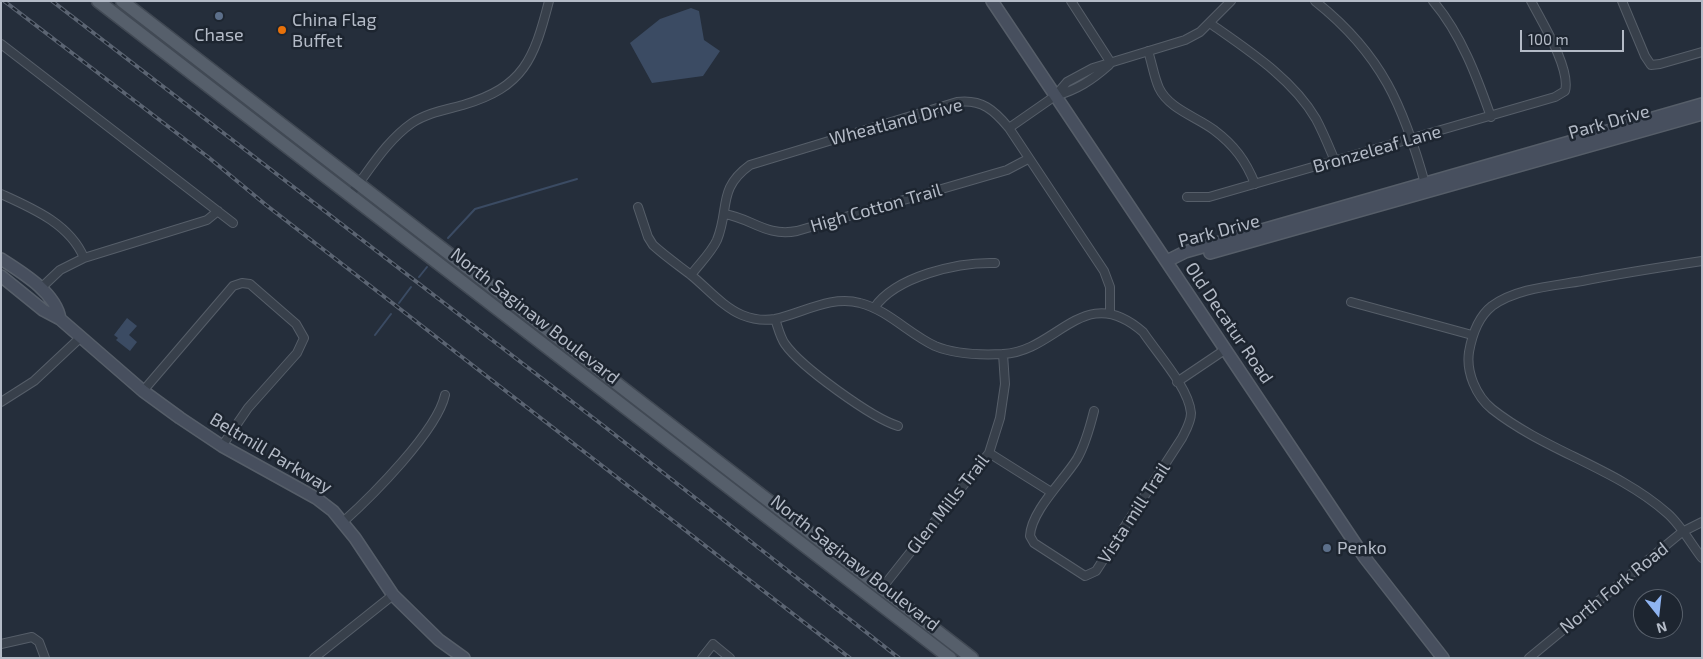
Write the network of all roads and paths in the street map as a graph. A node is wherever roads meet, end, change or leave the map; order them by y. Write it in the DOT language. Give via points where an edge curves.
graph roads {
  1 [pos="98,1"];
  2 [pos="122,1"];
  3 [pos="549,1"];
  4 [pos="992,1"];
  5 [pos="1231,1"];
  6 [pos="1315,1"];
  7 [pos="1433,1"];
  8 [pos="1531,1"];
  9 [pos="1622,1"];
  10 [pos="1072,2"];
  11 [pos="1211,24"];
  12 [pos="1,44"];
  13 [pos="1148,51"];
  14 [pos="1702,52"];
  15 [pos="1111,63"];
  16 [pos="1055,96"];
  17 [pos="1702,104"];
  18 [pos="1702,114"];
  19 [pos="1491,117"];
  20 [pos="1009,128"];
  21 [pos="1413,139"];
  22 [pos="1028,159"];
  23 [pos="1335,161"];
  24 [pos="1255,184"];
  25 [pos="1426,187"];
  26 [pos="354,190"];
  27 [pos="1,194"];
  28 [pos="1188,197"];
  29 [pos="638,207"];
  30 [pos="218,211"];
  31 [pos="724,214"];
  32 [pos="233,222"];
  33 [pos="84,258"];
  34 [pos="1,259"];
  35 [pos="1702,261"];
  36 [pos="1167,262"];
  37 [pos="995,263"];
  38 [pos="691,275"];
  39 [pos="1,276"];
  40 [pos="41,288"];
  41 [pos="25,294"];
  42 [pos="1351,302"];
  43 [pos="874,308"];
  44 [pos="1110,314"];
  45 [pos="60,319"];
  46 [pos="775,319"];
  47 [pos="1472,335"];
  48 [pos="81,337"];
  49 [pos="1226,350"];
  50 [pos="1003,354"];
  51 [pos="1177,382"];
  52 [pos="143,391"];
  53 [pos="445,395"];
  54 [pos="1,402"];
  55 [pos="1094,411"];
  56 [pos="898,426"];
  57 [pos="222,446"];
  58 [pos="989,453"];
  59 [pos="1051,492"];
  60 [pos="343,522"];
  61 [pos="1702,522"];
  62 [pos="1682,532"];
  63 [pos="1702,558"];
  64 [pos="882,588"];
  65 [pos="393,595"];
  66 [pos="1,644"];
  67 [pos="319,656"];
  68 [pos="45,658"];
  69 [pos="464,658"];
  70 [pos="702,658"];
  71 [pos="730,658"];
  72 [pos="950,658"];
  73 [pos="972,658"];
  74 [pos="1443,658"];
  75 [pos="1529,658"];
  1 -- 26 [label="main road, North Saginaw Boulevard"];
  2 -- 26 [label="main road, North Saginaw Boulevard"];
  3 -- 26 [label="street" via="530,61 515,79 482,100 426,115 411,124 391,142"];
  4 -- 16 [label="street, Old Decatur Road"];
  5 -- 11 [label="street"];
  6 -- 21 [label="street" via="1366,50 1389,85"];
  7 -- 19 [label="street" via="1461,44"];
  8 -- 19 [label="street, Bronzeleaf Lane" via="1568,82 1565,91"];
  9 -- 14 [label="street" via="1651,64"];
  10 -- 15 [label="street"];
  11 -- 13 [label="street" via="1185,40"];
  11 -- 23 [label="street" via="1294,90 1315,118"];
  12 -- 30 [label="street"];
  13 -- 15 [label="street"];
  13 -- 24 [label="street" via="1159,88 1165,96 1233,146 1247,163"];
  15 -- 16 [label="street" via="1074,91"];
  16 -- 20 [label="street"];
  16 -- 36 [label="street, Old Decatur Road"];
  17 -- 25 [label="street, Park Drive"];
  18 -- 25 [label="street, Park Drive"];
  19 -- 21 [label="street, Bronzeleaf Lane"];
  20 -- 22 [label="street, Wheatland Drive"];
  20 -- 31 [label="street, Wheatland Drive" via="984,104 957,102 760,160 732,180 726,192"];
  21 -- 23 [label="street, Bronzeleaf Lane"];
  21 -- 25 [label="street"];
  22 -- 31 [label="street, High Cotton Trail" via="1007,170 797,231 776,233"];
  22 -- 44 [label="street, Wheatland Drive" via="1104,271 1110,287"];
  23 -- 24 [label="street, Bronzeleaf Lane"];
  24 -- 28 [label="street, Bronzeleaf Lane" via="1208,198"];
  25 -- 36 [label="street, Park Drive" via="1185,252"];
  26 -- 64 [label="main road, North Saginaw Boulevard"];
  26 -- 72 [label="main road, North Saginaw Boulevard"];
  27 -- 33 [label="street" via="37,210 67,232"];
  29 -- 38 [label="street" via="653,244"];
  30 -- 32 [label="street"];
  30 -- 33 [label="street" via="207,220"];
  31 -- 38 [label="street, Wheatland Drive" via="716,243"];
  33 -- 40 [label="street" via="60,270"];
  34 -- 40 [label="street, Beltmill Parkway"];
  35 -- 47 [label="street" via="1517,294 1491,307"];
  36 -- 49 [label="street, Old Decatur Road"];
  37 -- 43 [label="street" via="972,263 910,280 892,288"];
  38 -- 46 [label="street" via="740,314 763,320"];
  39 -- 41 [label="street, Beltmill Parkway"];
  40 -- 41 [label="street"];
  40 -- 45 [label="street, Beltmill Parkway" via="58,308"];
  41 -- 45 [label="street, Beltmill Parkway" via="43,310"];
  42 -- 47 [label="street"];
  43 -- 46 [label="street" via="840,301"];
  43 -- 50 [label="street" via="937,347"];
  44 -- 50 [label="street" via="1074,319 1027,349"];
  44 -- 51 [label="street" via="1125,319 1143,332"];
  45 -- 48 [label="street, Beltmill Parkway"];
  46 -- 56 [label="street" via="784,342 799,359 871,415"];
  47 -- 62 [label="street" via="1468,359 1472,380 1490,407 1510,422 1636,491 1668,514"];
  48 -- 52 [label="street, Beltmill Parkway"];
  48 -- 54 [label="street" via="34,381"];
  49 -- 51 [label="street"];
  49 -- 74 [label="street, Old Decatur Road" via="1365,558"];
  50 -- 58 [label="street, Glen Mills Trail" via="1005,384 1000,418"];
  51 -- 59 [label="street, Vista mill Trail" via="1188,400 1191,414 1182,438 1096,571 1085,576 1034,543 1030,536"];
  52 -- 57 [label="street, Beltmill Parkway"];
  52 -- 57 [label="street" via="233,286 250,284 296,324 304,338 296,353 248,408"];
  53 -- 60 [label="street" via="438,415 391,474"];
  55 -- 59 [label="street" via="1090,430 1077,459"];
  57 -- 60 [label="street, Beltmill Parkway" via="316,498"];
  58 -- 59 [label="street"];
  58 -- 64 [label="street, Glen Mills Trail"];
  60 -- 65 [label="street, Beltmill Parkway"];
  61 -- 62 [label="street, North Fork Road"];
  62 -- 63 [label="street"];
  62 -- 75 [label="street, North Fork Road"];
  64 -- 73 [label="main road, North Saginaw Boulevard"];
  65 -- 67 [label="street"];
  65 -- 69 [label="street, Beltmill Parkway" via="439,640"];
  66 -- 68 [label="street" via="32,637 42,647"];
  70 -- 71 [label="street" via="713,644"];
}
